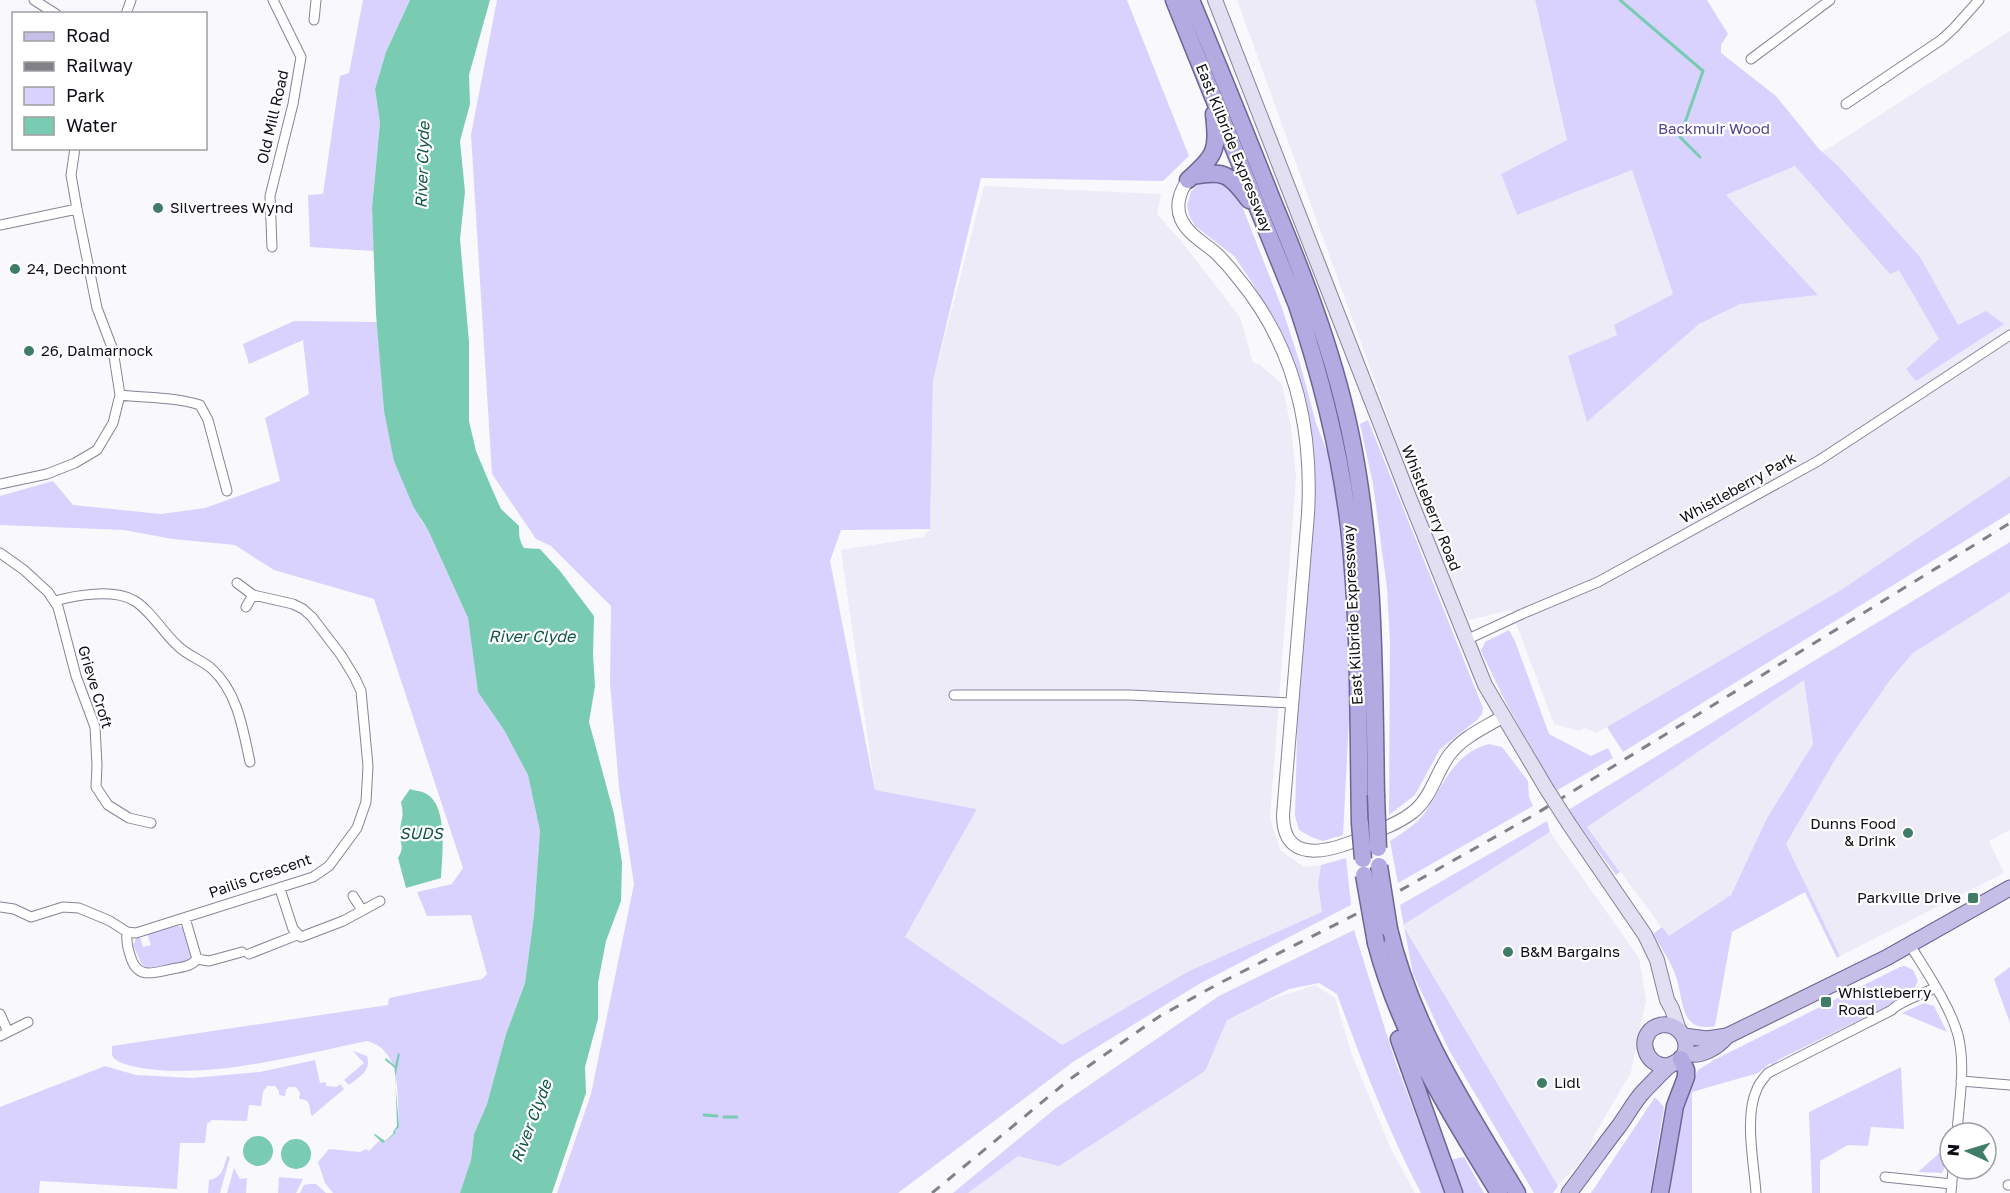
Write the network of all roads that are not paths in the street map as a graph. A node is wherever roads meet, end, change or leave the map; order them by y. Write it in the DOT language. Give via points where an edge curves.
graph roads {
  1 [pos="34,0"];
  2 [pos="273,0"];
  3 [pos="316,0"];
  4 [pos="1174,0"];
  5 [pos="1191,0"];
  6 [pos="1215,0"];
  7 [pos="1830,0"];
  8 [pos="1979,0"];
  9 [pos="53,12"];
  10 [pos="314,20"];
  11 [pos="1751,59"];
  12 [pos="1215,101"];
  13 [pos="1846,104"];
  14 [pos="75,150"];
  15 [pos="1190,178"];
  16 [pos="77,209"];
  17 [pos="1260,211"];
  18 [pos="0,225"];
  19 [pos="272,247"];
  20 [pos="2010,335"];
  21 [pos="120,395"];
  22 [pos="0,484"];
  23 [pos="227,491"];
  24 [pos="0,553"];
  25 [pos="237,583"];
  26 [pos="253,595"];
  27 [pos="55,601"];
  28 [pos="246,607"];
  29 [pos="1466,640"];
  30 [pos="954,695"];
  31 [pos="1292,703"];
  32 [pos="1502,717"];
  33 [pos="250,762"];
  34 [pos="152,822"];
  35 [pos="2010,888"];
  36 [pos="280,889"];
  37 [pos="353,896"];
  38 [pos="380,901"];
  39 [pos="0,907"];
  40 [pos="362,910"];
  41 [pos="185,918"];
  42 [pos="127,932"];
  43 [pos="297,935"];
  44 [pos="1910,945"];
  45 [pos="197,959"];
  46 [pos="1382,966"];
  47 [pos="1935,988"];
  48 [pos="1667,1000"];
  49 [pos="0,1014"];
  50 [pos="28,1022"];
  51 [pos="1656,1027"];
  52 [pos="1681,1033"];
  53 [pos="4,1034"];
  54 [pos="1727,1036"];
  55 [pos="1647,1056"];
  56 [pos="1678,1059"];
  57 [pos="1961,1082"];
  58 [pos="2010,1085"];
  59 [pos="1644,1092"];
  60 [pos="1958,1121"];
  61 [pos="1885,1177"];
  62 [pos="1952,1188"];
  63 [pos="1454,1193"];
  64 [pos="1498,1193"];
  65 [pos="1517,1193"];
  66 [pos="1569,1193"];
  67 [pos="1660,1193"];
  68 [pos="1755,1193"];
  1 -- 9 [label="street"];
  2 -- 19 [label="street, Old Mill Road" via="301,57 270,196"];
  3 -- 10 [label="street"];
  4 -- 12 [label="highway, East Kilbride Expressway"];
  5 -- 65 [label="highway, East Kilbride Expressway, bridge" via="1305,281 1344,407 1361,492 1371,581 1378,848 1389,929 1404,983 1431,1047"];
  6 -- 29 [label="main road, Whistleberry Road"];
  7 -- 11 [label="street"];
  8 -- 13 [label="street" via="1941,40"];
  12 -- 15 [label="highway" via="1215,150"];
  12 -- 17 [label="highway, East Kilbride Expressway"];
  14 -- 16 [label="street" via="71,175"];
  15 -- 17 [label="highway" via="1214,172 1226,175"];
  15 -- 31 [label="street" via="1179,202 1182,220 1235,274 1259,308 1283,353 1301,406 1308,447 1309,495"];
  16 -- 18 [label="street"];
  16 -- 21 [label="street"];
  17 -- 46 [label="highway, East Kilbride Expressway, bridge" via="1314,356 1345,497 1355,603 1360,823"];
  20 -- 29 [label="street, Whistleberry Park" via="1829,455 1598,582"];
  21 -- 22 [label="street" via="113,423 97,450 46,474"];
  21 -- 23 [label="street" via="200,405"];
  24 -- 27 [label="street, Grieve Croft"];
  25 -- 26 [label="street, Pailis Crescent"];
  26 -- 28 [label="street"];
  26 -- 36 [label="street, Pailis Crescent" via="303,609 341,655 361,691 368,766 366,802 357,828 329,866 313,877"];
  27 -- 33 [label="street" via="93,594 133,600 178,647 212,669 224,683 234,699"];
  27 -- 34 [label="street, Grieve Croft" via="95,727 96,787 108,805 129,818"];
  29 -- 32 [label="main road, Whistleberry Road"];
  30 -- 31 [label="street" via="1130,695"];
  31 -- 32 [label="street" via="1283,820 1292,841 1315,852 1346,844 1405,818 1424,801 1449,755 1468,737"];
  32 -- 48 [label="main road, Whistleberry Road, bridge" via="1569,824 1646,935"];
  35 -- 44 [label="main road"];
  36 -- 41 [label="street, Pailis Crescent"];
  36 -- 43 [label="street"];
  37 -- 40 [label="street"];
  38 -- 40 [label="street"];
  39 -- 42 [label="street" via="31,917 63,907 79,908"];
  40 -- 43 [label="street" via="325,929"];
  41 -- 42 [label="street, Pailis Crescent" via="136,933"];
  41 -- 45 [label="street"];
  42 -- 45 [label="street" via="133,965 141,972 188,966"];
  43 -- 45 [label="street" via="209,962"];
  44 -- 47 [label="street"];
  44 -- 54 [label="main road"];
  46 -- 63 [label="highway" via="1388,1010"];
  46 -- 64 [label="highway, East Kilbride Expressway" via="1418,1056"];
  47 -- 57 [label="street" via="1958,1037"];
  47 -- 68 [label="street" via="1768,1073 1752,1104"];
  48 -- 51 [label="main road"];
  48 -- 52 [label="main road, Whistleberry Road"];
  49 -- 53 [label="street"];
  50 -- 53 [label="street"];
  51 -- 52 [label="main road" via="1668,1025"];
  51 -- 55 [label="main road" via="1647,1036"];
  52 -- 54 [label="main road" via="1707,1039"];
  52 -- 56 [label="main road" via="1686,1044"];
  54 -- 56 [label="main road" via="1695,1056"];
  55 -- 56 [label="main road" via="1659,1065"];
  55 -- 59 [label="main road"];
  56 -- 59 [label="main road"];
  56 -- 67 [label="highway" via="1686,1077 1675,1106"];
  57 -- 58 [label="street"];
  57 -- 60 [label="street"];
  59 -- 66 [label="main road"];
  61 -- 62 [label="street"];
}
